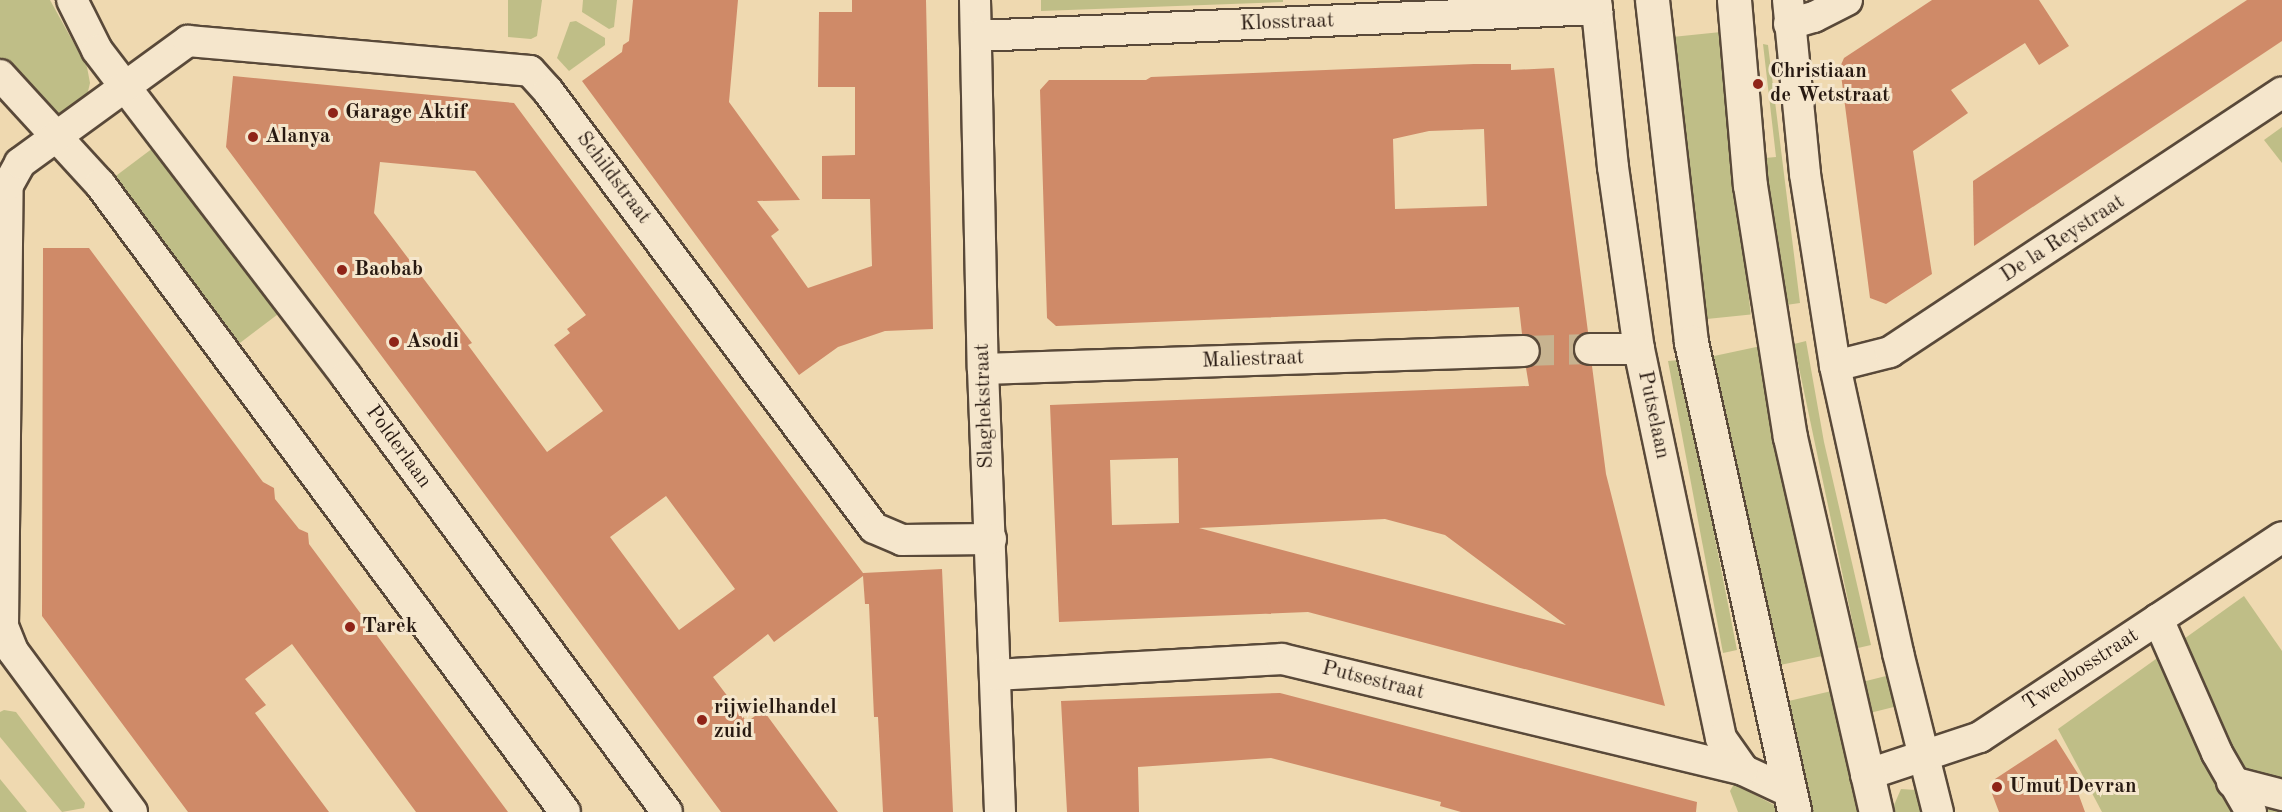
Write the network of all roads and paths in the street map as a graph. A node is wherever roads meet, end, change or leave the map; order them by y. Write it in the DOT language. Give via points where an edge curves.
graph roads {
  1 [pos="72,0"];
  2 [pos="975,0"];
  3 [pos="1652,0"];
  4 [pos="1734,0"];
  5 [pos="1847,0"];
  6 [pos="1590,7"];
  7 [pos="1789,12"];
  8 [pos="977,36"];
  9 [pos="0,75"];
  10 [pos="124,85"];
  11 [pos="2282,93"];
  12 [pos="55,137"];
  13 [pos="1590,349"];
  14 [pos="1639,349"];
  15 [pos="1524,351"];
  16 [pos="1835,366"];
  17 [pos="983,369"];
  18 [pos="2282,537"];
  19 [pos="991,539"];
  20 [pos="2158,619"];
  21 [pos="996,675"];
  22 [pos="1923,758"];
  23 [pos="1743,770"];
  24 [pos="1866,775"];
  25 [pos="2232,782"];
  26 [pos="2282,795"];
  27 [pos="1791,801"];
  28 [pos="132,812"];
  29 [pos="565,812"];
  30 [pos="667,812"];
  31 [pos="1000,812"];
  32 [pos="1876,812"];
  33 [pos="1938,812"];
  34 [pos="2251,812"];
  1 -- 10 [label="street, Polderlaan" via="97,50"];
  2 -- 8 [label="street, Slaghekstraat"];
  3 -- 27 [label="main road" via="1691,342"];
  4 -- 24 [label="main road" via="1750,185 1790,437"];
  5 -- 7 [label="street" via="1814,17"];
  6 -- 8 [label="street, Klosstraat"];
  6 -- 14 [label="street, Putselaan"];
  7 -- 16 [label="street" via="1805,174"];
  8 -- 17 [label="street, Slaghekstraat"];
  9 -- 12 [label="street"];
  10 -- 12 [label="street"];
  10 -- 19 [label="street, Schildstraat" via="188,41 530,71 874,528 902,540"];
  10 -- 30 [label="street, Polderlaan" via="346,376"];
  11 -- 16 [label="street, De la Reystraat" via="1890,352"];
  12 -- 28 [label="street" via="20,163 8,185 3,626 13,651"];
  12 -- 29 [label="street" via="100,184"];
  13 -- 14 [label="street"];
  14 -- 23 [label="street, Putselaan" via="1721,738"];
  15 -- 17 [label="street, Maliestraat"];
  16 -- 22 [label="street"];
  17 -- 19 [label="street, Slaghekstraat"];
  18 -- 20 [label="street, Tweebosstraat"];
  19 -- 21 [label="street, Slaghekstraat"];
  20 -- 22 [label="street, Tweebosstraat" via="1980,737"];
  20 -- 25 [label="street"];
  21 -- 23 [label="street, Putsestraat" via="1282,659"];
  21 -- 31 [label="street, Slaghekstraat"];
  22 -- 24 [label="street, Tweebosstraat"];
  22 -- 33 [label="street"];
  23 -- 27 [label="street"];
  24 -- 32 [label="main road"];
  25 -- 26 [label="street"];
  25 -- 34 [label="street"];
}
